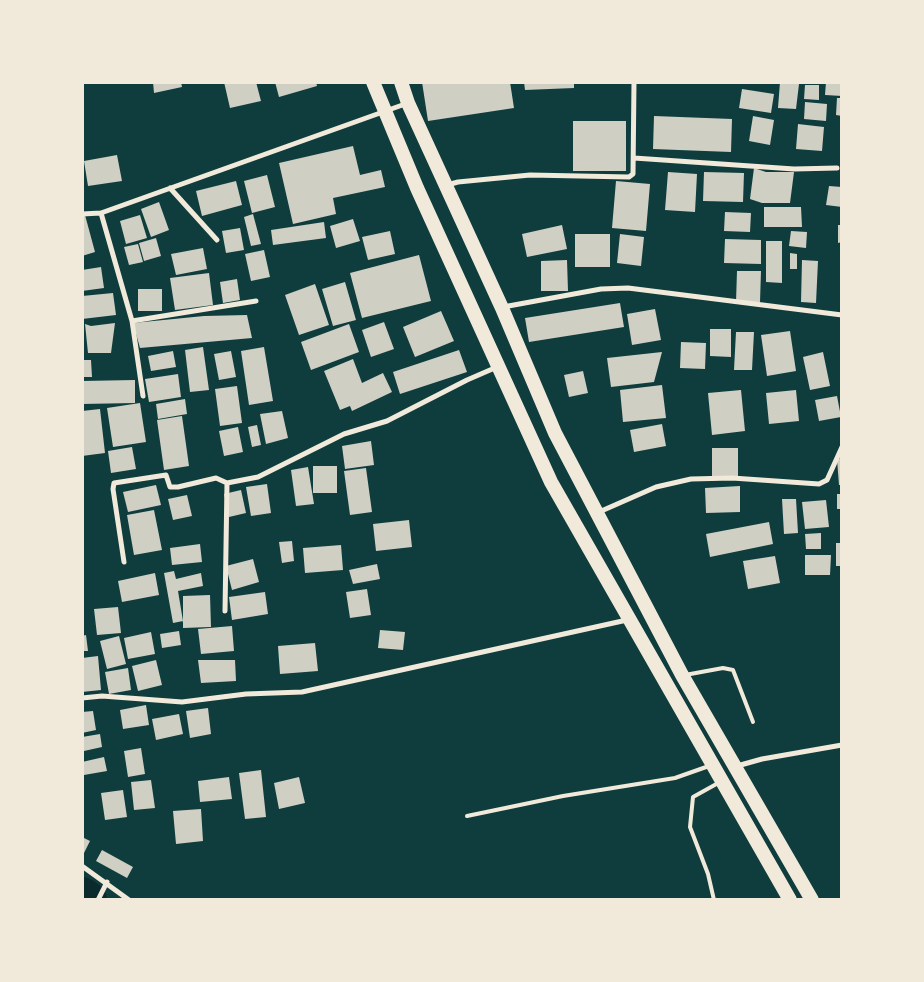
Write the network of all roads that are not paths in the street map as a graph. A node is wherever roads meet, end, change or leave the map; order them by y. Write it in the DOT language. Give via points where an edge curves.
graph roads {
  1 [pos="373,82"];
  2 [pos="401,82"];
  3 [pos="634,82"];
  4 [pos="408,103"];
  5 [pos="384,111"];
  6 [pos="634,158"];
  7 [pos="837,168"];
  8 [pos="446,186"];
  9 [pos="170,188"];
  10 [pos="101,213"];
  11 [pos="82,214"];
  12 [pos="217,240"];
  13 [pos="256,301"];
  14 [pos="502,308"];
  15 [pos="842,315"];
  16 [pos="132,320"];
  17 [pos="496,367"];
  18 [pos="143,396"];
  19 [pos="842,447"];
  20 [pos="227,483"];
  21 [pos="597,513"];
  22 [pos="124,562"];
  23 [pos="225,611"];
  24 [pos="630,619"];
  25 [pos="682,676"];
  26 [pos="82,698"];
  27 [pos="754,722"];
  28 [pos="842,746"];
  29 [pos="713,764"];
  30 [pos="736,766"];
  31 [pos="722,781"];
  32 [pos="467,816"];
  33 [pos="82,866"];
  34 [pos="107,882"];
  35 [pos="98,900"];
  36 [pos="129,900"];
  37 [pos="714,900"];
  38 [pos="790,900"];
  39 [pos="812,900"];
  1 -- 5 [label="highway"];
  2 -- 4 [label="highway"];
  3 -- 6 [label="street"];
  4 -- 5 [label="street"];
  4 -- 8 [label="highway"];
  5 -- 9 [label="street"];
  5 -- 17 [label="highway"];
  6 -- 7 [label="street" via="794,169"];
  6 -- 8 [label="street" via="633,174 627,178 530,176 458,182"];
  8 -- 14 [label="highway"];
  9 -- 10 [label="street"];
  9 -- 12 [label="street"];
  10 -- 11 [label="street"];
  10 -- 16 [label="street"];
  13 -- 16 [label="street"];
  14 -- 15 [label="street" via="584,291 628,288"];
  14 -- 21 [label="highway" via="555,433"];
  16 -- 18 [label="street"];
  17 -- 20 [label="street" via="387,422 344,434 258,477"];
  17 -- 24 [label="highway" via="551,482"];
  19 -- 21 [label="street" via="826,480 819,484 732,478 684,480 651,489"];
  20 -- 22 [label="street" via="216,478 170,487 166,476 113,484"];
  20 -- 23 [label="street"];
  21 -- 25 [label="highway"];
  24 -- 26 [label="street" via="302,692 246,694 182,702 102,696"];
  24 -- 29 [label="highway"];
  25 -- 27 [label="lane" via="723,668 733,670"];
  25 -- 30 [label="highway"];
  28 -- 30 [label="street"];
  29 -- 31 [label="highway"];
  29 -- 32 [label="lane" via="675,778"];
  30 -- 39 [label="highway"];
  31 -- 37 [label="lane" via="693,798 690,827"];
  31 -- 38 [label="highway"];
  33 -- 34 [label="street"];
  34 -- 35 [label="street"];
  34 -- 36 [label="street"];
}
